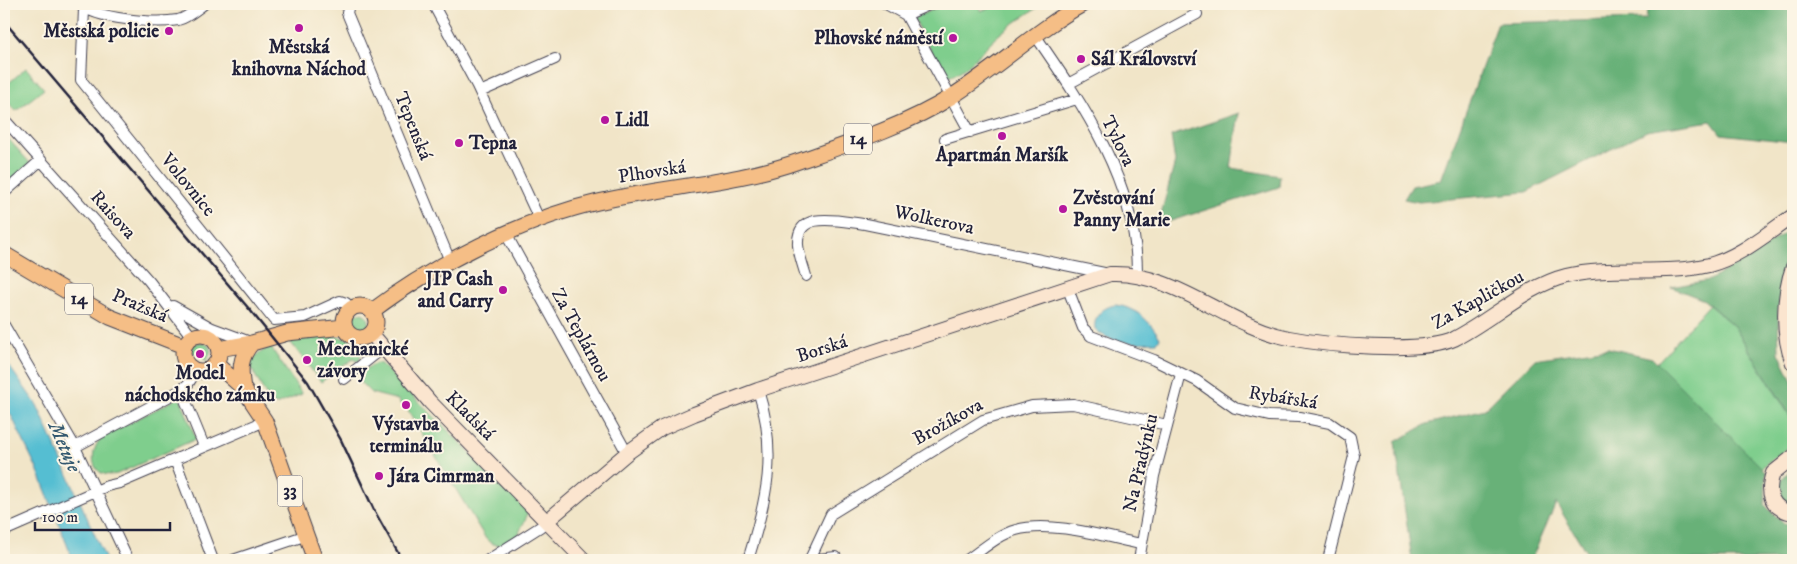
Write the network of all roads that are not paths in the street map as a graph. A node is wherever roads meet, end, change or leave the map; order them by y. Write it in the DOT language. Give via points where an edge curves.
graph roads {
  1 [pos="109,4"];
  2 [pos="204,4"];
  3 [pos="349,4"];
  4 [pos="433,4"];
  5 [pos="886,4"];
  6 [pos="931,4"];
  7 [pos="1083,4"];
  8 [pos="82,6"];
  9 [pos="906,14"];
  10 [pos="1197,14"];
  11 [pos="106,15"];
  12 [pos="1035,35"];
  13 [pos="554,59"];
  14 [pos="1068,84"];
  15 [pos="480,92"];
  16 [pos="950,98"];
  17 [pos="1076,99"];
  18 [pos="4,119"];
  19 [pos="970,132"];
  20 [pos="945,139"];
  21 [pos="41,160"];
  22 [pos="4,193"];
  23 [pos="1793,216"];
  24 [pos="540,221"];
  25 [pos="506,234"];
  26 [pos="4,254"];
  27 [pos="450,261"];
  28 [pos="1793,267"];
  29 [pos="1110,274"];
  30 [pos="1137,274"];
  31 [pos="806,276"];
  32 [pos="1068,289"];
  33 [pos="168,303"];
  34 [pos="351,310"];
  35 [pos="372,311"];
  36 [pos="4,324"];
  37 [pos="344,327"];
  38 [pos="371,333"];
  39 [pos="188,342"];
  40 [pos="252,343"];
  41 [pos="383,348"];
  42 [pos="219,349"];
  43 [pos="1793,362"];
  44 [pos="216,364"];
  45 [pos="196,371"];
  46 [pos="1181,374"];
  47 [pos="344,379"];
  48 [pos="243,388"];
  49 [pos="181,390"];
  50 [pos="758,390"];
  51 [pos="264,421"];
  52 [pos="1167,425"];
  53 [pos="204,446"];
  54 [pos="75,447"];
  55 [pos="627,453"];
  56 [pos="1793,457"];
  57 [pos="175,460"];
  58 [pos="96,490"];
  59 [pos="1793,512"];
  60 [pos="4,517"];
  61 [pos="544,524"];
  62 [pos="5,530"];
  63 [pos="307,536"];
  64 [pos="1141,544"];
  65 [pos="836,556"];
  66 [pos="490,559"];
  67 [pos="128,560"];
  68 [pos="213,560"];
  69 [pos="233,560"];
  70 [pos="315,560"];
  71 [pos="584,560"];
  72 [pos="748,560"];
  73 [pos="810,560"];
  74 [pos="967,560"];
  75 [pos="1139,560"];
  76 [pos="1328,560"];
  1 -- 11 [label="street"];
  2 -- 11 [label="street" via="180,20 157,22"];
  3 -- 27 [label="street, Tepenská" via="347,13"];
  4 -- 15 [label="street"];
  5 -- 9 [label="street"];
  6 -- 9 [label="street"];
  7 -- 12 [label="main road, 14"];
  8 -- 11 [label="street"];
  8 -- 34 [label="street, Volovnice" via="81,80 274,320 305,317 342,301"];
  9 -- 16 [label="street"];
  10 -- 14 [label="street"];
  12 -- 14 [label="street, Tylova"];
  12 -- 16 [label="main road, 14"];
  13 -- 15 [label="street"];
  14 -- 17 [label="street, Tylova"];
  15 -- 24 [label="street"];
  16 -- 19 [label="street"];
  16 -- 24 [label="main road, Plhovská / 14" via="909,118 797,162 710,183 597,202"];
  17 -- 19 [label="street"];
  17 -- 30 [label="street, Tylova" via="1097,133 1120,184 1135,245"];
  18 -- 21 [label="street, Raisova"];
  19 -- 20 [label="street"];
  21 -- 22 [label="street"];
  21 -- 33 [label="street, Raisova"];
  23 -- 30 [label="street, Za Kapličkou" via="1725,259 1709,264 1677,270 1564,276 1453,339 1436,345 1323,343 1288,338"];
  24 -- 25 [label="main road, Plhovská / 14"];
  25 -- 27 [label="main road, Plhovská / 14"];
  25 -- 55 [label="street, Za Teplárnou"];
  26 -- 39 [label="main road, Pražská / 14" via="110,317"];
  27 -- 35 [label="main road, Plhovská / 14"];
  28 -- 43 [label="street" via="1786,337"];
  29 -- 30 [label="street, Borská"];
  29 -- 31 [label="street, Wolkerova" via="865,224 813,220 803,226 798,247"];
  29 -- 32 [label="street, Borská"];
  32 -- 46 [label="street, Rybářská" via="1083,328 1091,336"];
  32 -- 50 [label="street, Borská"];
  33 -- 39 [label="street, Raisova"];
  33 -- 40 [label="street" via="212,328"];
  34 -- 35 [label="main road" via="361,307"];
  34 -- 37 [label="main road" via="345,317"];
  35 -- 38 [label="main road" via="376,321"];
  36 -- 54 [label="street"];
  37 -- 38 [label="main road" via="355,337"];
  37 -- 40 [label="main road" via="286,333"];
  38 -- 41 [label="street, Kladská"];
  39 -- 42 [label="main road, 14" via="198,335 211,338"];
  39 -- 45 [label="main road" via="182,352 186,364"];
  40 -- 42 [label="main road"];
  40 -- 48 [label="main road" via="240,364"];
  41 -- 47 [label="street"];
  41 -- 61 [label="street, Kladská"];
  42 -- 44 [label="main road"];
  44 -- 45 [label="main road" via="207,371"];
  44 -- 48 [label="main road, 33"];
  45 -- 49 [label="street"];
  46 -- 52 [label="street, Na Přadýnku"];
  46 -- 76 [label="street, Rybářská" via="1198,381 1234,408 1269,416 1300,417 1330,423 1350,437 1354,456"];
  48 -- 51 [label="main road, 33"];
  49 -- 53 [label="street"];
  49 -- 54 [label="street"];
  50 -- 55 [label="street, Borská" via="662,428"];
  50 -- 72 [label="street" via="765,412 769,479"];
  51 -- 53 [label="street"];
  51 -- 63 [label="main road, 33"];
  52 -- 64 [label="street, Na Přadýnku"];
  52 -- 73 [label="street, Brožíkova" via="1073,404 1032,406 983,420 831,514"];
  53 -- 57 [label="street"];
  54 -- 58 [label="street"];
  55 -- 61 [label="street, Borská"];
  56 -- 59 [label="street" via="1773,473 1770,494 1781,510"];
  57 -- 58 [label="street"];
  57 -- 68 [label="street"];
  58 -- 62 [label="street"];
  58 -- 67 [label="street"];
  60 -- 62 [label="street"];
  61 -- 66 [label="street"];
  61 -- 71 [label="street, Kladská"];
  63 -- 69 [label="street"];
  63 -- 70 [label="main road, 33"];
  64 -- 74 [label="street" via="1054,528 1031,527 1006,534"];
  64 -- 75 [label="street, Na Přadýnku"];
  65 -- 73 [label="street"];
}
